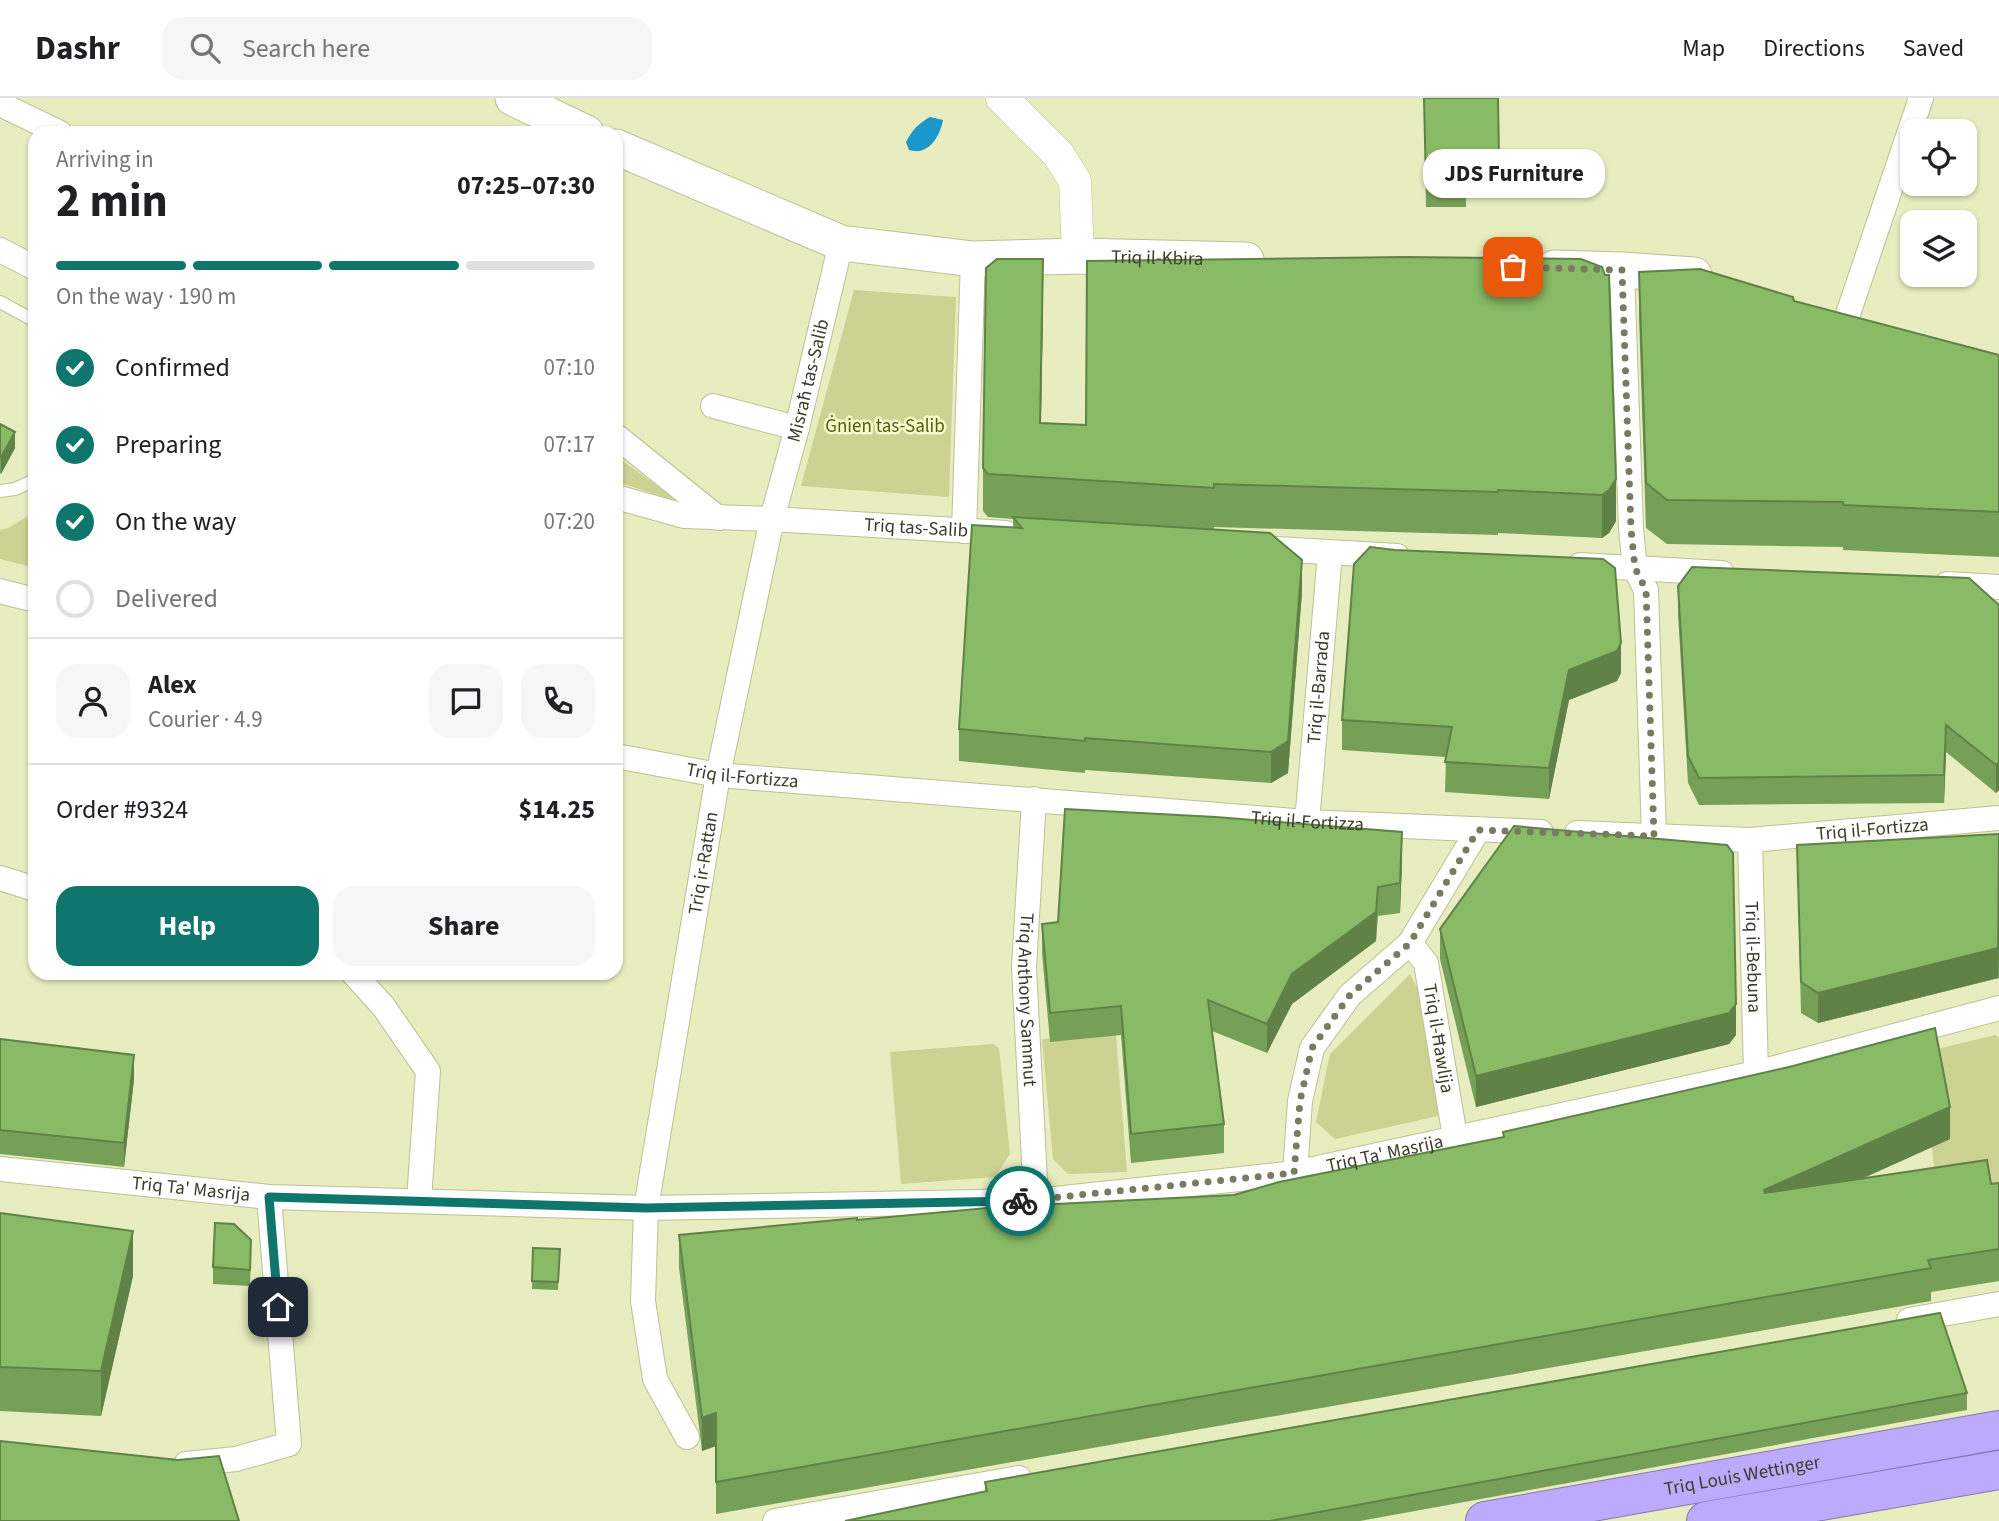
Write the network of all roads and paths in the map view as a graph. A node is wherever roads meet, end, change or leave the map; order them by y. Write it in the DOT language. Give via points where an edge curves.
graph roads {
  1 [pos="513,98"];
  2 [pos="1002,98"];
  3 [pos="1921,98"];
  4 [pos="0,104"];
  5 [pos="46,126"];
  6 [pos="571,126"];
  7 [pos="623,150"];
  8 [pos="841,243"];
  9 [pos="0,250"];
  10 [pos="1078,256"];
  11 [pos="973,259"];
  12 [pos="1273,261"];
  13 [pos="28,264"];
  14 [pos="1524,267"];
  15 [pos="1622,270"];
  16 [pos="1724,280"];
  17 [pos="0,302"];
  18 [pos="28,317"];
  19 [pos="1847,317"];
  20 [pos="713,406"];
  21 [pos="797,428"];
  22 [pos="623,442"];
  23 [pos="28,483"];
  24 [pos="0,491"];
  25 [pos="623,499"];
  26 [pos="718,518"];
  27 [pos="772,519"];
  28 [pos="964,531"];
  29 [pos="1032,535"];
  30 [pos="1235,547"];
  31 [pos="1330,553"];
  32 [pos="1427,558"];
  33 [pos="1552,564"];
  34 [pos="1635,568"];
  35 [pos="1743,574"];
  36 [pos="1918,583"];
  37 [pos="1999,587"];
  38 [pos="0,591"];
  39 [pos="28,598"];
  40 [pos="623,757"];
  41 [pos="718,775"];
  42 [pos="1034,799"];
  43 [pos="1999,818"];
  44 [pos="1307,822"];
  45 [pos="1478,830"];
  46 [pos="1654,836"];
  47 [pos="1750,840"];
  48 [pos="0,878"];
  49 [pos="28,887"];
  50 [pos="1410,943"];
  51 [pos="359,980"];
  52 [pos="1999,1008"];
  53 [pos="1756,1073"];
  54 [pos="1455,1137"];
  55 [pos="0,1169"];
  56 [pos="1294,1173"];
  57 [pos="269,1197"];
  58 [pos="419,1200"];
  59 [pos="1036,1201"];
  60 [pos="646,1208"];
  61 [pos="1999,1304"];
  62 [pos="1888,1324"];
  63 [pos="1999,1430"];
  64 [pos="687,1437"];
  65 [pos="167,1466"];
  66 [pos="1999,1470"];
  67 [pos="1036,1475"];
  68 [pos="775,1521"];
  69 [pos="1485,1521"];
  70 [pos="1706,1521"];
  1 -- 6 [label="main road"];
  2 -- 10 [label="street" via="1058,154 1075,181"];
  3 -- 19 [label="street"];
  4 -- 5 [label="street"];
  7 -- 8 [label="main road, Triq il-Kbira"];
  8 -- 11 [label="main road, Triq il-Kbira"];
  8 -- 21 [label="street, Misraħ tas-Salib"];
  9 -- 13 [label="street"];
  10 -- 11 [label="main road, Triq il-Kbira"];
  10 -- 12 [label="main road, Triq il-Kbira"];
  11 -- 28 [label="street"];
  14 -- 15 [label="main road"];
  15 -- 16 [label="main road"];
  15 -- 34 [label="street"];
  17 -- 18 [label="lane"];
  20 -- 21 [label="street"];
  21 -- 27 [label="street, Misraħ tas-Salib"];
  22 -- 26 [label="street"];
  23 -- 24 [label="lane"];
  25 -- 26 [label="street, Triq tas-Salib" via="684,516"];
  26 -- 27 [label="street, Triq tas-Salib"];
  27 -- 28 [label="street, Triq tas-Salib"];
  27 -- 41 [label="street, Triq ir-Rattan"];
  28 -- 29 [label="street, Triq tas-Salib"];
  30 -- 31 [label="street"];
  31 -- 32 [label="street"];
  31 -- 44 [label="street, Triq il-Barrada"];
  33 -- 34 [label="street"];
  34 -- 35 [label="street"];
  34 -- 46 [label="street" via="1646,590"];
  36 -- 37 [label="street"];
  38 -- 39 [label="street"];
  40 -- 41 [label="street, Triq il-Fortizza"];
  41 -- 42 [label="street, Triq il-Fortizza"];
  41 -- 60 [label="street, Triq ir-Rattan"];
  42 -- 44 [label="street, Triq il-Fortizza"];
  42 -- 59 [label="street, Triq Anthony Sammut" via="1024,967"];
  43 -- 47 [label="street, Triq il-Fortizza"];
  44 -- 45 [label="street, Triq il-Fortizza"];
  45 -- 46 [label="street, Triq il-Fortizza"];
  45 -- 50 [label="street"];
  46 -- 47 [label="street, Triq il-Fortizza"];
  47 -- 53 [label="street, Triq il-Bebuna"];
  48 -- 49 [label="street"];
  50 -- 54 [label="street, Triq il-Ħawlija" via="1426,963"];
  50 -- 56 [label="street" via="1350,995 1312,1048 1300,1101"];
  51 -- 58 [label="street" via="428,1071"];
  52 -- 53 [label="street, Triq Ta' Masrija"];
  53 -- 54 [label="street, Triq Ta' Masrija"];
  54 -- 56 [label="street, Triq Ta' Masrija"];
  55 -- 57 [label="street, Triq Ta' Masrija"];
  56 -- 59 [label="street, Triq Ta' Masrija"];
  57 -- 58 [label="street, Triq Ta' Masrija"];
  57 -- 65 [label="street" via="289,1444 236,1459"];
  58 -- 60 [label="street, Triq Ta' Masrija"];
  59 -- 60 [label="street, Triq Ta' Masrija"];
  60 -- 64 [label="street, Triq ir-Rattan" via="643,1301 655,1379"];
  61 -- 62 [label="street"];
  63 -- 69 [label="highway, Triq Louis Wettinger"];
  66 -- 70 [label="highway, Triq Louis Wettinger"];
  67 -- 68 [label="street"];
}
